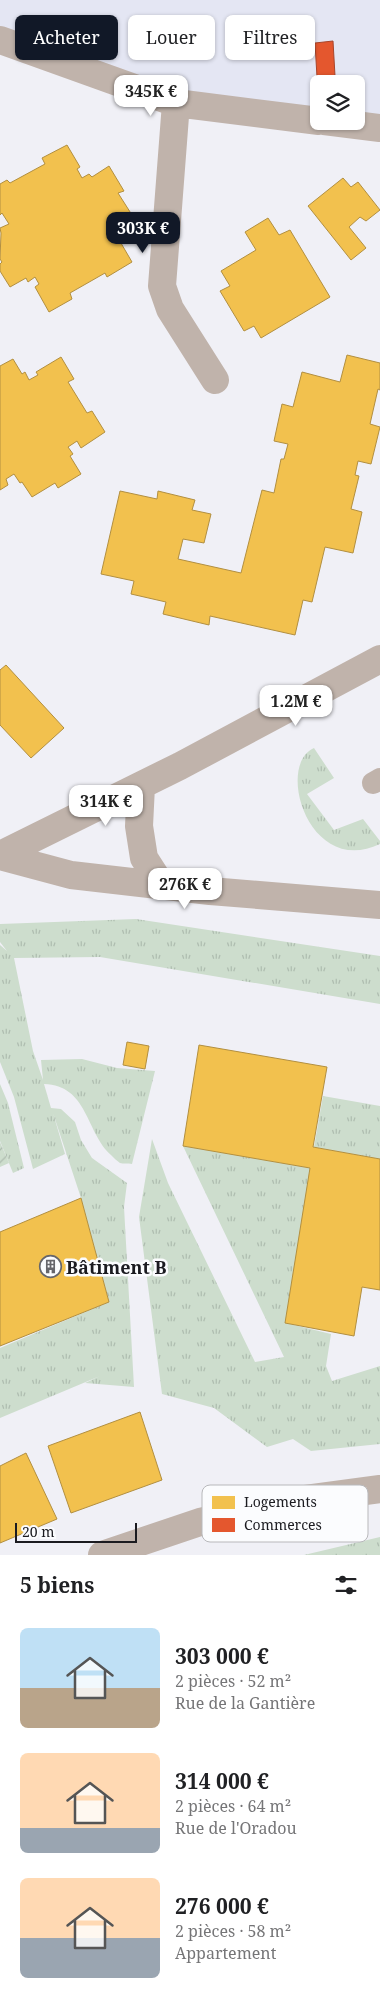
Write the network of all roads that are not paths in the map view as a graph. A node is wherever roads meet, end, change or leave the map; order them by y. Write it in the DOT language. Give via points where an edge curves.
graph roads {
  1 [pos="0,40"];
  2 [pos="176,103"];
  3 [pos="310,120"];
  4 [pos="365,126"];
  5 [pos="380,128"];
  6 [pos="215,380"];
  7 [pos="380,658"];
  8 [pos="141,786"];
  9 [pos="0,856"];
  10 [pos="162,886"];
  11 [pos="380,905"];
  12 [pos="202,1522"];
  13 [pos="102,1555"];
  1 -- 2 [label="street"];
  2 -- 3 [label="street"];
  2 -- 6 [label="street" via="162,286 170,309"];
  4 -- 5 [label="street"];
  7 -- 8 [label="street"];
  8 -- 9 [label="street"];
  8 -- 10 [label="street" via="139,826 144,858"];
  9 -- 10 [label="street" via="71,875"];
  10 -- 11 [label="street"];
  12 -- 13 [label="street"];
}
